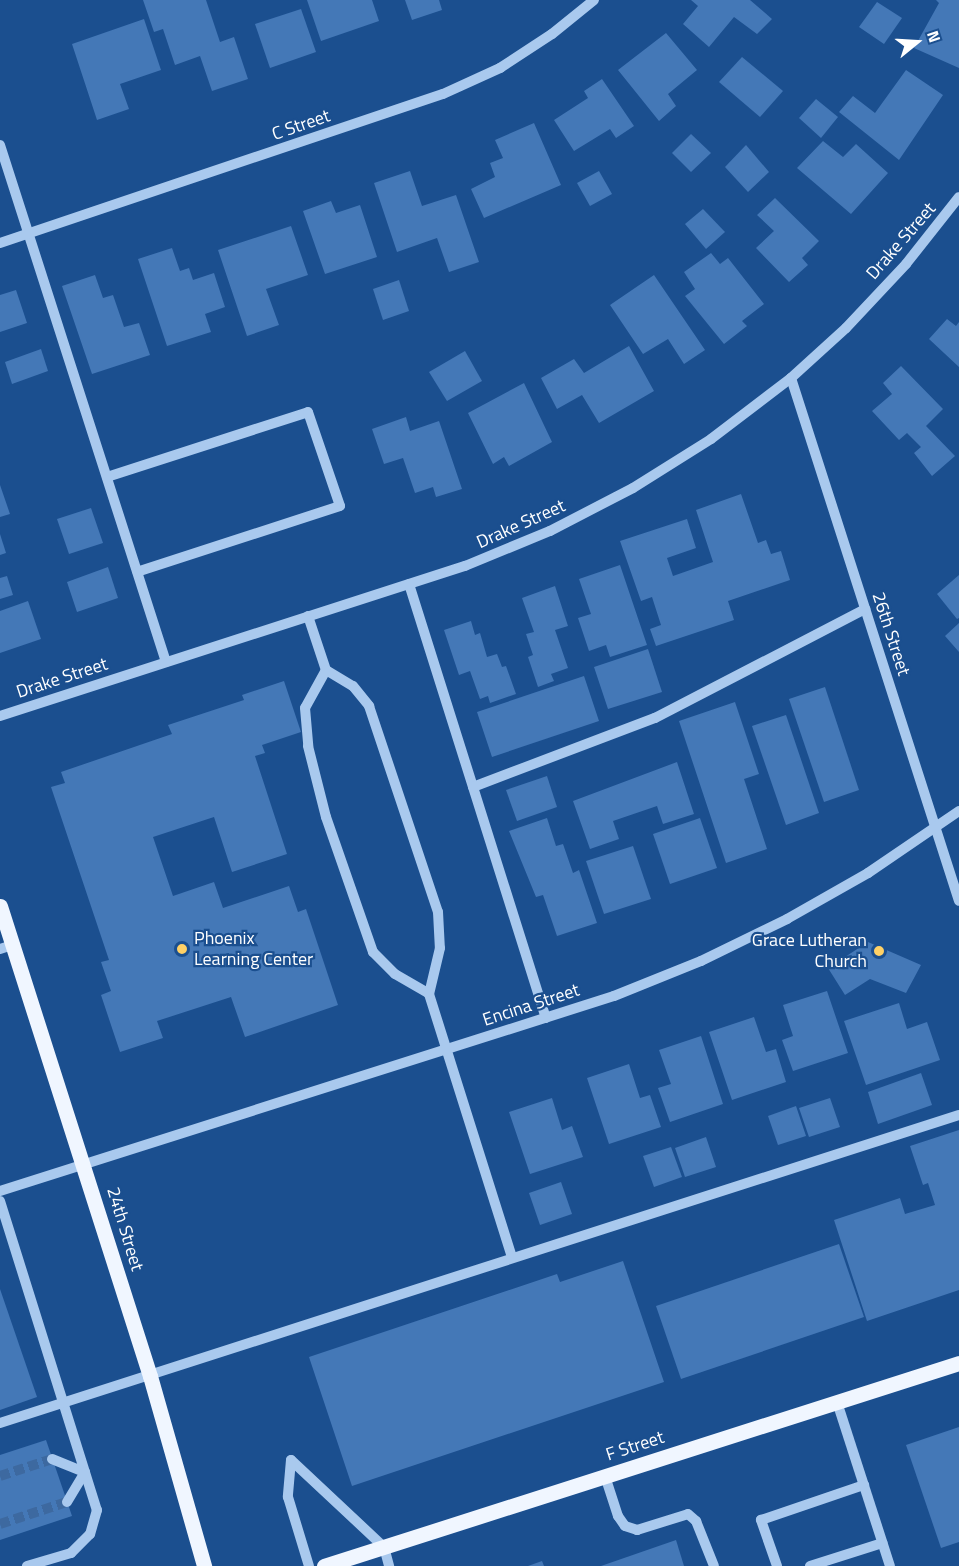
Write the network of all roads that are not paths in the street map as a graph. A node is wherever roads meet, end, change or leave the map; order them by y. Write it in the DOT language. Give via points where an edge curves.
graph roads {
  1 [pos="594,0"];
  2 [pos="0,145"];
  3 [pos="959,197"];
  4 [pos="28,233"];
  5 [pos="0,243"];
  6 [pos="791,378"];
  7 [pos="107,477"];
  8 [pos="137,572"];
  9 [pos="409,584"];
  10 [pos="865,609"];
  11 [pos="308,616"];
  12 [pos="166,662"];
  13 [pos="326,670"];
  14 [pos="0,716"];
  15 [pos="473,787"];
  16 [pos="959,811"];
  17 [pos="935,828"];
  18 [pos="959,901"];
  19 [pos="0,906"];
  20 [pos="6,947"];
  21 [pos="429,993"];
  22 [pos="546,1017"];
  23 [pos="444,1050"];
  24 [pos="959,1115"];
  25 [pos="85,1165"];
  26 [pos="0,1191"];
  27 [pos="0,1201"];
  28 [pos="512,1257"];
  29 [pos="959,1362"];
  30 [pos="150,1376"];
  31 [pos="837,1402"];
  32 [pos="62,1404"];
  33 [pos="0,1423"];
  34 [pos="52,1459"];
  35 [pos="85,1472"];
  36 [pos="605,1476"];
  37 [pos="864,1485"];
  38 [pos="67,1502"];
  39 [pos="882,1543"];
  40 [pos="384,1547"];
  41 [pos="50,1563"];
  42 [pos="27,1566"];
  43 [pos="204,1566"];
  44 [pos="309,1566"];
  45 [pos="324,1566"];
  46 [pos="389,1566"];
  47 [pos="714,1566"];
  48 [pos="777,1566"];
  49 [pos="810,1566"];
  50 [pos="890,1566"];
  1 -- 4 [label="street, C Street" via="500,68 443,94"];
  2 -- 4 [label="street"];
  3 -- 6 [label="street, Drake Street" via="906,264 846,328"];
  4 -- 5 [label="street, C Street"];
  4 -- 7 [label="street"];
  6 -- 9 [label="street, Drake Street" via="711,439 633,488 550,531"];
  6 -- 10 [label="street, 26th Street"];
  7 -- 8 [label="street"];
  7 -- 8 [label="street" via="308,411 340,507"];
  8 -- 12 [label="street"];
  9 -- 11 [label="street, Drake Street"];
  9 -- 15 [label="street"];
  10 -- 15 [label="street" via="656,718"];
  10 -- 17 [label="street, 26th Street"];
  11 -- 12 [label="street, Drake Street"];
  11 -- 13 [label="street"];
  12 -- 14 [label="street, Drake Street"];
  13 -- 21 [label="street" via="353,687 369,706 438,912 440,948"];
  13 -- 21 [label="street" via="305,708 308,746 326,817 373,952 395,974"];
  15 -- 22 [label="street"];
  16 -- 17 [label="street, Encina Street"];
  17 -- 18 [label="street, 26th Street"];
  17 -- 22 [label="street, Encina Street" via="868,873 701,961"];
  19 -- 20 [label="main road, 24th Street"];
  20 -- 25 [label="main road, 24th Street"];
  21 -- 23 [label="street"];
  22 -- 23 [label="street, Encina Street"];
  23 -- 25 [label="street, Encina Street"];
  23 -- 28 [label="street"];
  24 -- 28 [label="street"];
  25 -- 26 [label="street, Encina Street"];
  25 -- 30 [label="main road, 24th Street"];
  27 -- 32 [label="street"];
  28 -- 30 [label="street"];
  29 -- 31 [label="main road, F Street"];
  30 -- 32 [label="street"];
  30 -- 43 [label="main road, 24th Street"];
  31 -- 36 [label="main road, F Street"];
  31 -- 37 [label="street"];
  32 -- 33 [label="street"];
  32 -- 35 [label="street"];
  34 -- 35 [label="street"];
  35 -- 38 [label="street"];
  35 -- 41 [label="street" via="97,1510 93,1526 71,1553"];
  36 -- 40 [label="main road, F Street"];
  36 -- 47 [label="street" via="625,1526 637,1530 688,1514 696,1521"];
  37 -- 39 [label="street"];
  37 -- 48 [label="street" via="761,1520"];
  39 -- 49 [label="street"];
  39 -- 50 [label="street"];
  40 -- 44 [label="street" via="291,1460 288,1497"];
  40 -- 45 [label="main road, F Street"];
  40 -- 46 [label="street"];
  41 -- 42 [label="street"];
}
